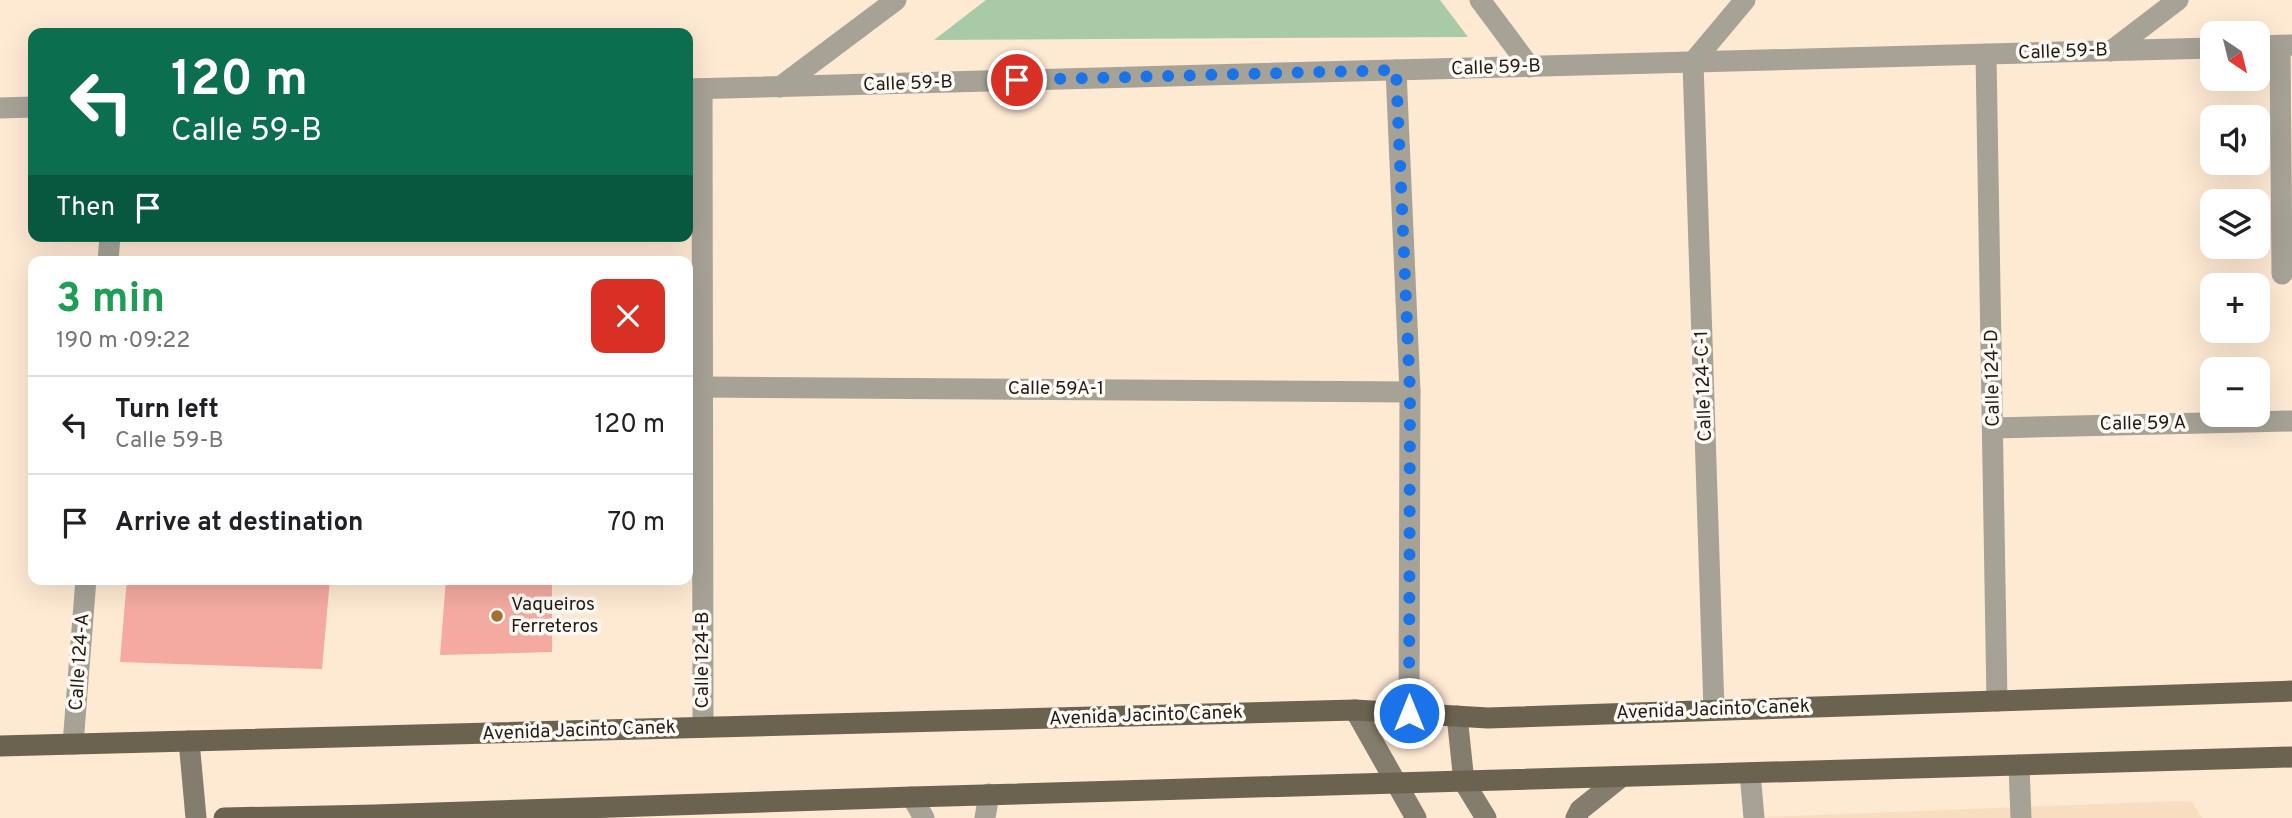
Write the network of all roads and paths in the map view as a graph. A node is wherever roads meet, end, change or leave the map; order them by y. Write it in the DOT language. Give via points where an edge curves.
graph roads {
  1 [pos="896,0"];
  2 [pos="1480,0"];
  3 [pos="1745,0"];
  4 [pos="2178,0"];
  5 [pos="2286,46"];
  6 [pos="2200,48"];
  7 [pos="2111,51"];
  8 [pos="1986,54"];
  9 [pos="1693,62"];
  10 [pos="1530,67"];
  11 [pos="1396,70"];
  12 [pos="780,87"];
  13 [pos="695,89"];
  14 [pos="28,107"];
  15 [pos="0,108"];
  16 [pos="2282,274"];
  17 [pos="702,387"];
  18 [pos="1410,392"];
  19 [pos="2292,421"];
  20 [pos="1994,428"];
  21 [pos="86,585"];
  22 [pos="2292,691"];
  23 [pos="1997,701"];
  24 [pos="1355,710"];
  25 [pos="1714,710"];
  26 [pos="1409,713"];
  27 [pos="1457,716"];
  28 [pos="703,727"];
  29 [pos="189,741"];
  30 [pos="73,744"];
  31 [pos="0,746"];
  32 [pos="2292,757"];
  33 [pos="2019,765"];
  34 [pos="1750,773"];
  35 [pos="1621,777"];
  36 [pos="1464,782"];
  37 [pos="1395,784"];
  38 [pos="989,794"];
  39 [pos="912,797"];
  40 [pos="626,812"];
  41 [pos="469,815"];
  42 [pos="376,817"];
  43 [pos="196,818"];
  44 [pos="224,818"];
  45 [pos="924,818"];
  46 [pos="985,818"];
  47 [pos="1416,818"];
  48 [pos="1486,818"];
  49 [pos="1576,818"];
  50 [pos="1754,818"];
  51 [pos="2021,818"];
  1 -- 12 [label="street"];
  2 -- 10 [label="street"];
  3 -- 9 [label="street"];
  4 -- 7 [label="street"];
  5 -- 16 [label="street"];
  6 -- 7 [label="street, Calle 59-B"];
  7 -- 8 [label="street, Calle 59-B"];
  8 -- 9 [label="street, Calle 59-B"];
  8 -- 20 [label="street, Calle 124-D"];
  9 -- 10 [label="street, Calle 59-B"];
  9 -- 25 [label="street, Calle 124-C-1"];
  10 -- 11 [label="street, Calle 59-B"];
  11 -- 12 [label="street, Calle 59-B"];
  11 -- 18 [label="street"];
  12 -- 13 [label="street, Calle 59-B"];
  13 -- 17 [label="street, Calle 124-B"];
  14 -- 15 [label="street"];
  17 -- 18 [label="street, Calle 59A-1"];
  17 -- 28 [label="street, Calle 124-B"];
  18 -- 26 [label="street"];
  19 -- 20 [label="street, Calle 59 A"];
  20 -- 23 [label="street, Calle 124-D"];
  21 -- 30 [label="street, Calle 124-A"];
  22 -- 23 [label="main road, Avenida Jacinto Canek"];
  23 -- 25 [label="main road, Avenida Jacinto Canek"];
  24 -- 26 [label="main road, Avenida Jacinto Canek"];
  24 -- 28 [label="main road, Avenida Jacinto Canek"];
  24 -- 37 [label="street"];
  25 -- 27 [label="main road, Avenida Jacinto Canek"];
  26 -- 27 [label="main road, Avenida Jacinto Canek"];
  27 -- 36 [label="street"];
  28 -- 29 [label="main road, Avenida Jacinto Canek"];
  29 -- 30 [label="main road, Avenida Jacinto Canek"];
  29 -- 43 [label="street"];
  30 -- 31 [label="main road, Avenida Jacinto Canek"];
  32 -- 33 [label="main road"];
  33 -- 34 [label="main road"];
  33 -- 51 [label="street"];
  34 -- 35 [label="main road"];
  34 -- 50 [label="street"];
  35 -- 36 [label="main road"];
  35 -- 49 [label="street"];
  36 -- 37 [label="main road"];
  36 -- 48 [label="street"];
  37 -- 38 [label="main road"];
  37 -- 47 [label="street"];
  38 -- 39 [label="main road"];
  38 -- 46 [label="street"];
  39 -- 40 [label="main road"];
  39 -- 45 [label="street"];
  40 -- 41 [label="main road"];
  41 -- 42 [label="main road"];
  42 -- 44 [label="main road"];
}
